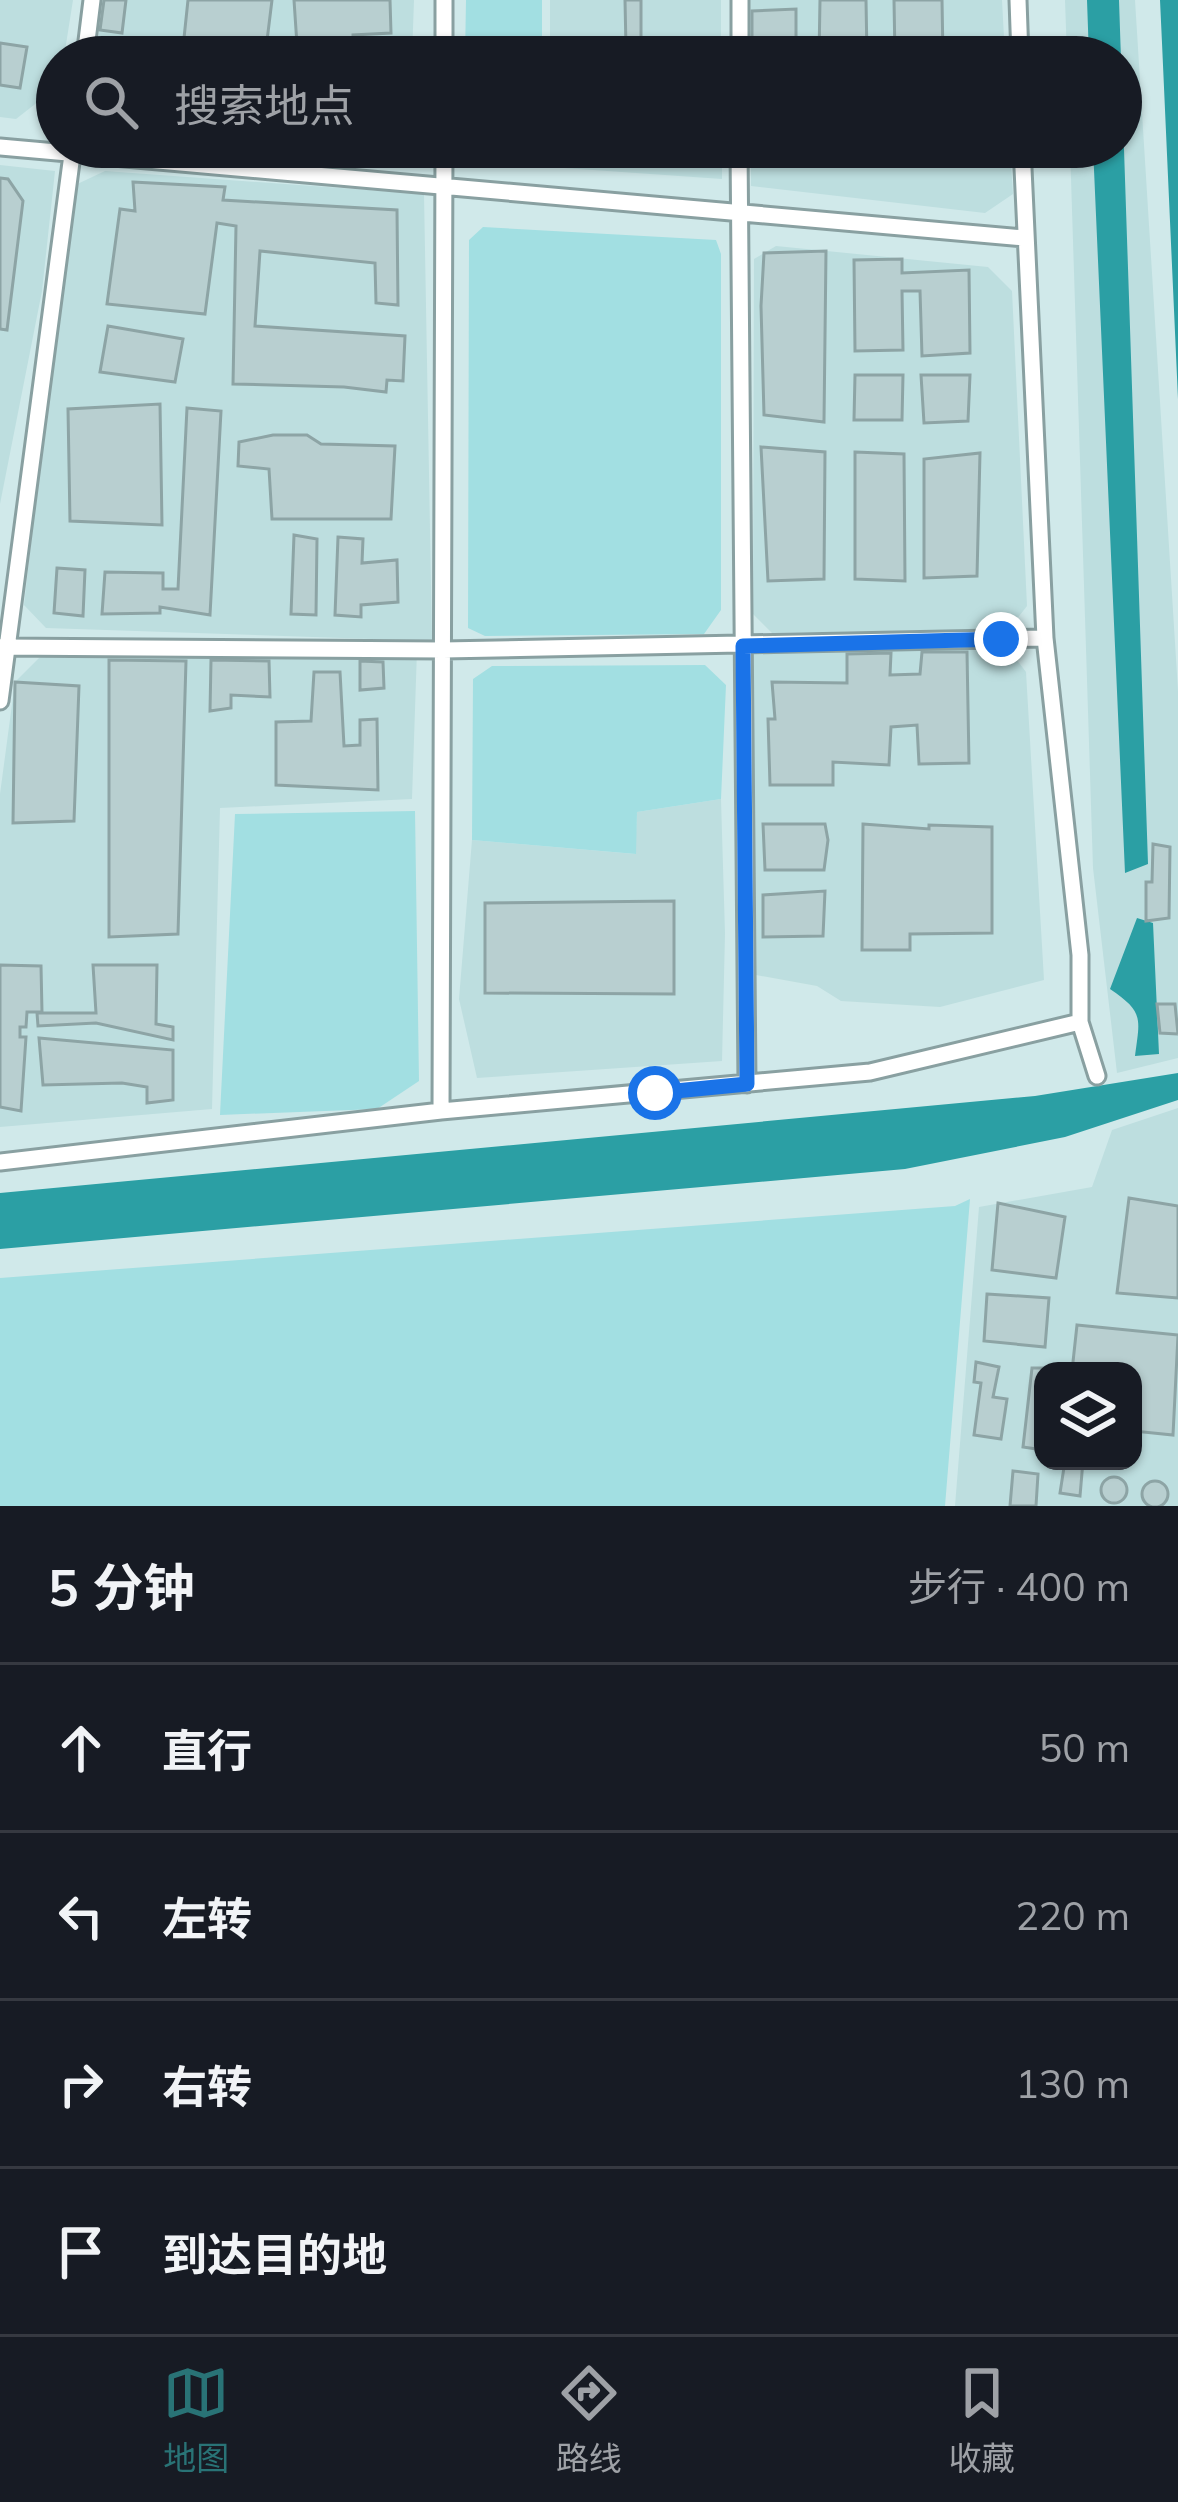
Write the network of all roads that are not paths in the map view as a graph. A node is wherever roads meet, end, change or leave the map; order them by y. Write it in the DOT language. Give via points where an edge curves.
graph roads {
  1 [pos="92,0"];
  2 [pos="444,0"];
  3 [pos="740,0"];
  4 [pos="1018,0"];
  5 [pos="88,36"];
  6 [pos="444,36"];
  7 [pos="740,36"];
  8 [pos="1019,36"];
  9 [pos="0,147"];
  10 [pos="36,148"];
  11 [pos="71,168"];
  12 [pos="244,168"];
  13 [pos="444,168"];
  14 [pos="739,168"];
  15 [pos="1022,168"];
  16 [pos="444,189"];
  17 [pos="739,214"];
  18 [pos="1024,238"];
  19 [pos="1045,638"];
  20 [pos="743,646"];
  21 [pos="4,647"];
  22 [pos="442,650"];
  23 [pos="0,701"];
  24 [pos="1080,1022"];
  25 [pos="1097,1076"];
  26 [pos="747,1084"];
  27 [pos="440,1111"];
  28 [pos="0,1162"];
  1 -- 5 [label="street"];
  2 -- 6 [label="street"];
  3 -- 7 [label="street"];
  4 -- 8 [label="street"];
  9 -- 10 [label="street"];
  11 -- 21 [label="street"];
  12 -- 16 [label="street"];
  13 -- 16 [label="street"];
  14 -- 17 [label="street"];
  15 -- 18 [label="street"];
  16 -- 17 [label="street"];
  16 -- 22 [label="street"];
  17 -- 18 [label="street"];
  17 -- 20 [label="street"];
  18 -- 19 [label="street"];
  19 -- 20 [label="street"];
  19 -- 24 [label="street" via="1080,955"];
  20 -- 22 [label="street"];
  20 -- 26 [label="street"];
  21 -- 22 [label="street"];
  21 -- 23 [label="street"];
  22 -- 27 [label="street"];
  24 -- 25 [label="street"];
  24 -- 26 [label="street" via="869,1072"];
  26 -- 27 [label="street"];
  27 -- 28 [label="street"];
}
